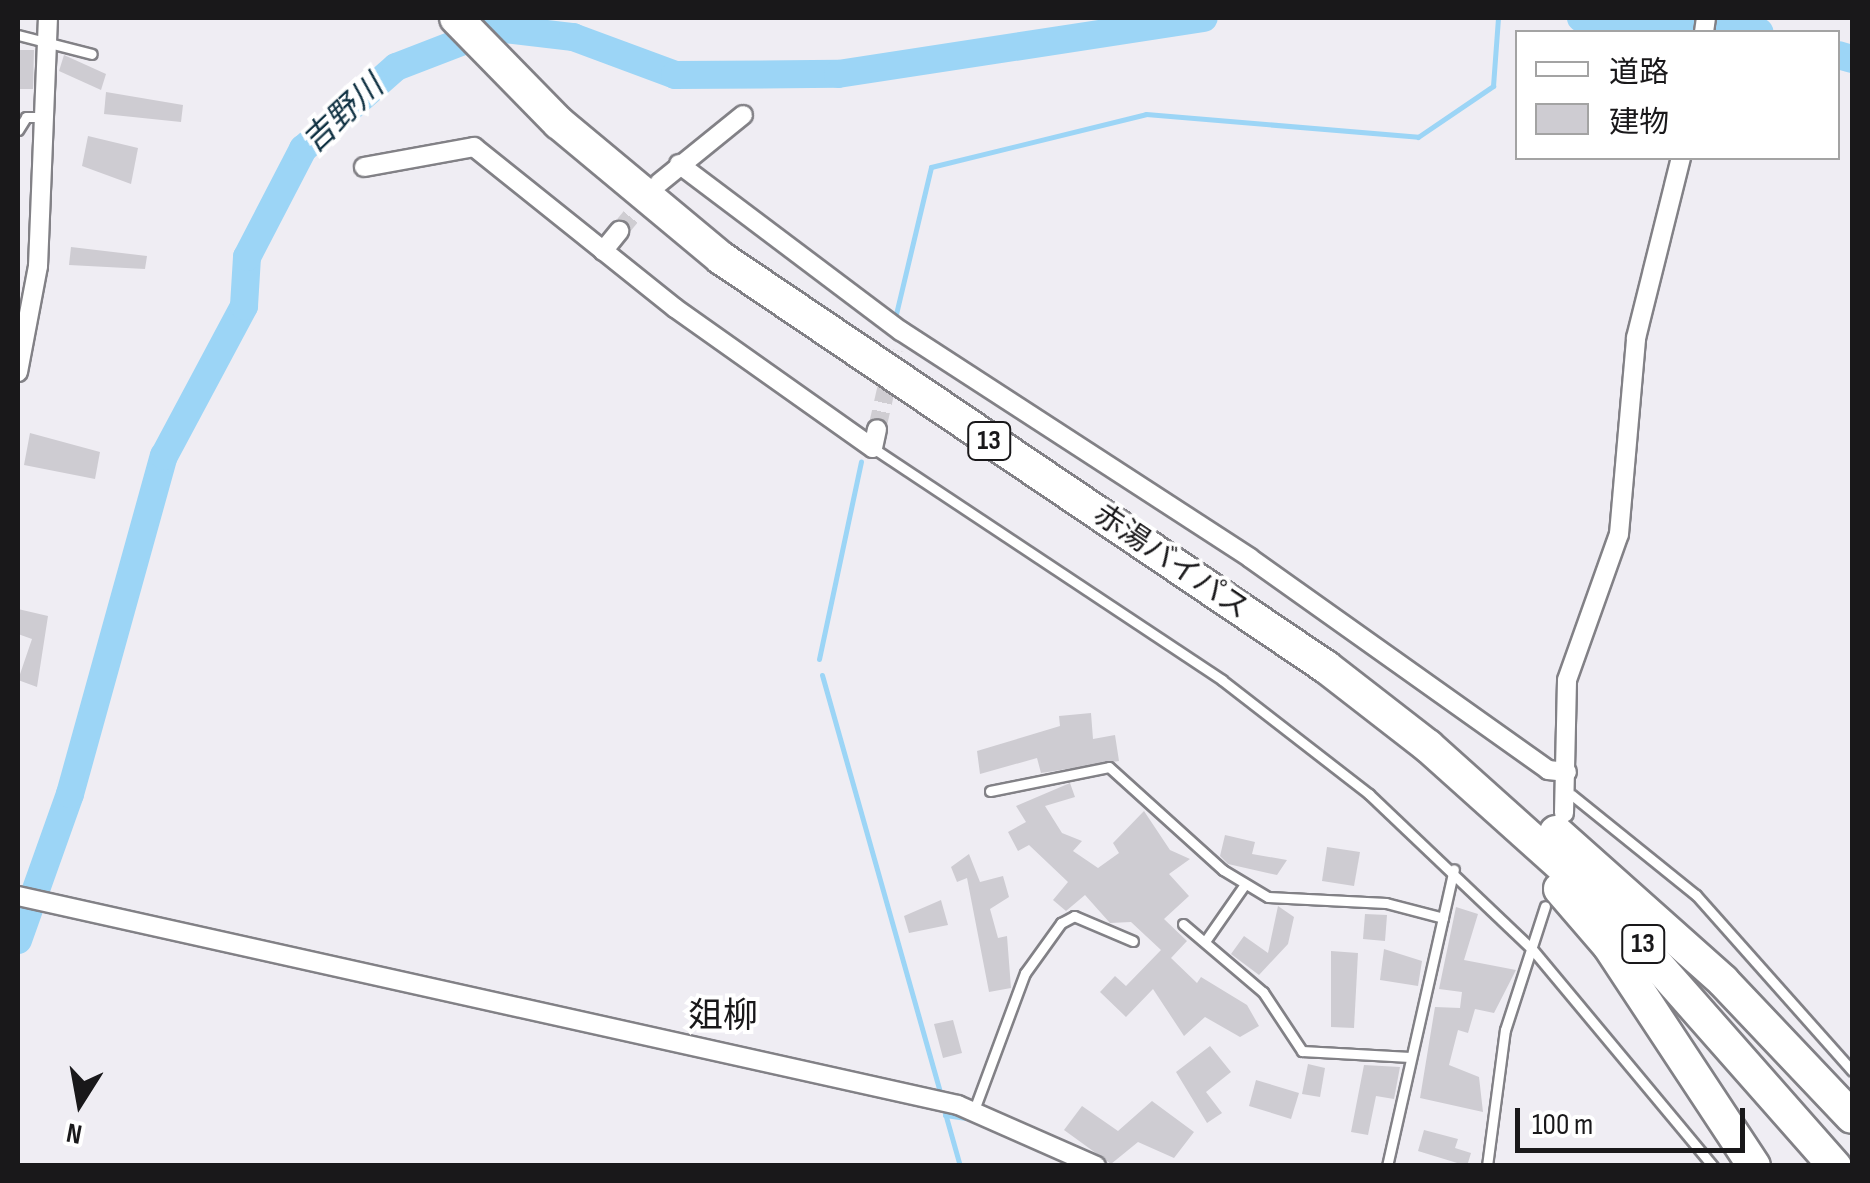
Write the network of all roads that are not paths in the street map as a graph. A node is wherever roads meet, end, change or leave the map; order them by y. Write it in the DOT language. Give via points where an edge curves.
graph roads {
  1 [pos="48,18"];
  2 [pos="456,18"];
  3 [pos="18,35"];
  4 [pos="48,40"];
  5 [pos="92,54"];
  6 [pos="742,115"];
  7 [pos="45,118"];
  8 [pos="18,130"];
  9 [pos="1681,160"];
  10 [pos="679,164"];
  11 [pos="364,167"];
  12 [pos="659,183"];
  13 [pos="619,230"];
  14 [pos="602,251"];
  15 [pos="901,331"];
  16 [pos="895,350"];
  17 [pos="18,372"];
  18 [pos="877,429"];
  19 [pos="873,448"];
  20 [pos="1428,746"];
  21 [pos="1567,772"];
  22 [pos="990,791"];
  23 [pos="1572,794"];
  24 [pos="1564,813"];
  25 [pos="1454,869"];
  26 [pos="1244,884"];
  27 [pos="18,896"];
  28 [pos="1544,906"];
  29 [pos="1443,918"];
  30 [pos="1183,924"];
  31 [pos="1206,940"];
  32 [pos="1132,941"];
  33 [pos="1532,949"];
  34 [pos="1410,1057"];
  35 [pos="1852,1071"];
  36 [pos="966,1107"];
  37 [pos="1852,1118"];
  38 [pos="1096,1166"];
  39 [pos="1387,1166"];
  40 [pos="1486,1166"];
  41 [pos="1713,1166"];
  42 [pos="1754,1166"];
  43 [pos="1835,1166"];
  1 -- 4 [label="street"];
  2 -- 20 [label="highway, 赤湯バイパス / 13" via="559,123 829,336 1194,576"];
  3 -- 4 [label="lane"];
  4 -- 5 [label="lane"];
  4 -- 7 [label="street"];
  6 -- 10 [label="street"];
  7 -- 8 [label="lane" via="26,117"];
  7 -- 17 [label="street" via="38,266"];
  9 -- 21 [label="street" via="1636,338 1619,534 1567,680"];
  10 -- 12 [label="street"];
  10 -- 15 [label="street"];
  11 -- 14 [label="street" via="474,146"];
  13 -- 14 [label="street"];
  14 -- 19 [label="street"];
  15 -- 16 [label="street"];
  15 -- 21 [label="street" via="1250,558 1548,770"];
  18 -- 19 [label="street"];
  19 -- 25 [label="lane" via="1265,711"];
  20 -- 37 [label="highway, 13" via="1595,863"];
  20 -- 42 [label="highway, 13" via="1610,946"];
  20 -- 43 [label="highway, 赤湯バイパス / 13" via="1602,902"];
  21 -- 23 [label="street"];
  22 -- 26 [label="lane" via="1109,767"];
  23 -- 24 [label="street"];
  23 -- 35 [label="lane" via="1696,894"];
  25 -- 29 [label="lane"];
  25 -- 33 [label="lane"];
  26 -- 29 [label="lane" via="1291,904 1386,903"];
  26 -- 31 [label="lane"];
  27 -- 36 [label="street" via="92,919"];
  28 -- 33 [label="lane"];
  29 -- 34 [label="lane"];
  30 -- 31 [label="lane"];
  31 -- 34 [label="lane" via="1263,992 1302,1051"];
  32 -- 36 [label="lane" via="1074,916 1061,924 1026,973"];
  33 -- 40 [label="lane" via="1505,1030"];
  33 -- 41 [label="lane"];
  34 -- 39 [label="lane"];
  36 -- 38 [label="street"];
}
